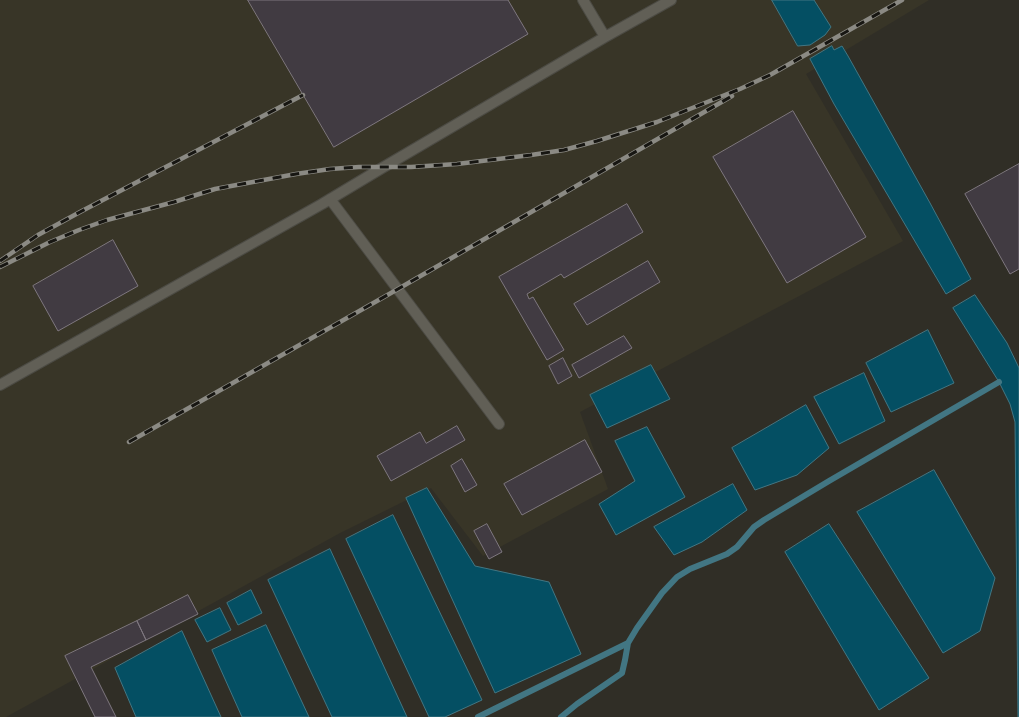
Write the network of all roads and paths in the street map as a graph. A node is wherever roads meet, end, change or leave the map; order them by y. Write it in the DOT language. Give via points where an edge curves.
graph roads {
  1 [pos="583,0"];
  2 [pos="671,0"];
  3 [pos="605,37"];
  4 [pos="330,199"];
  5 [pos="0,384"];
  6 [pos="500,424"];
  1 -- 3 [label="street"];
  2 -- 3 [label="street"];
  3 -- 4 [label="street"];
  4 -- 5 [label="street"];
  4 -- 6 [label="street"];
}
